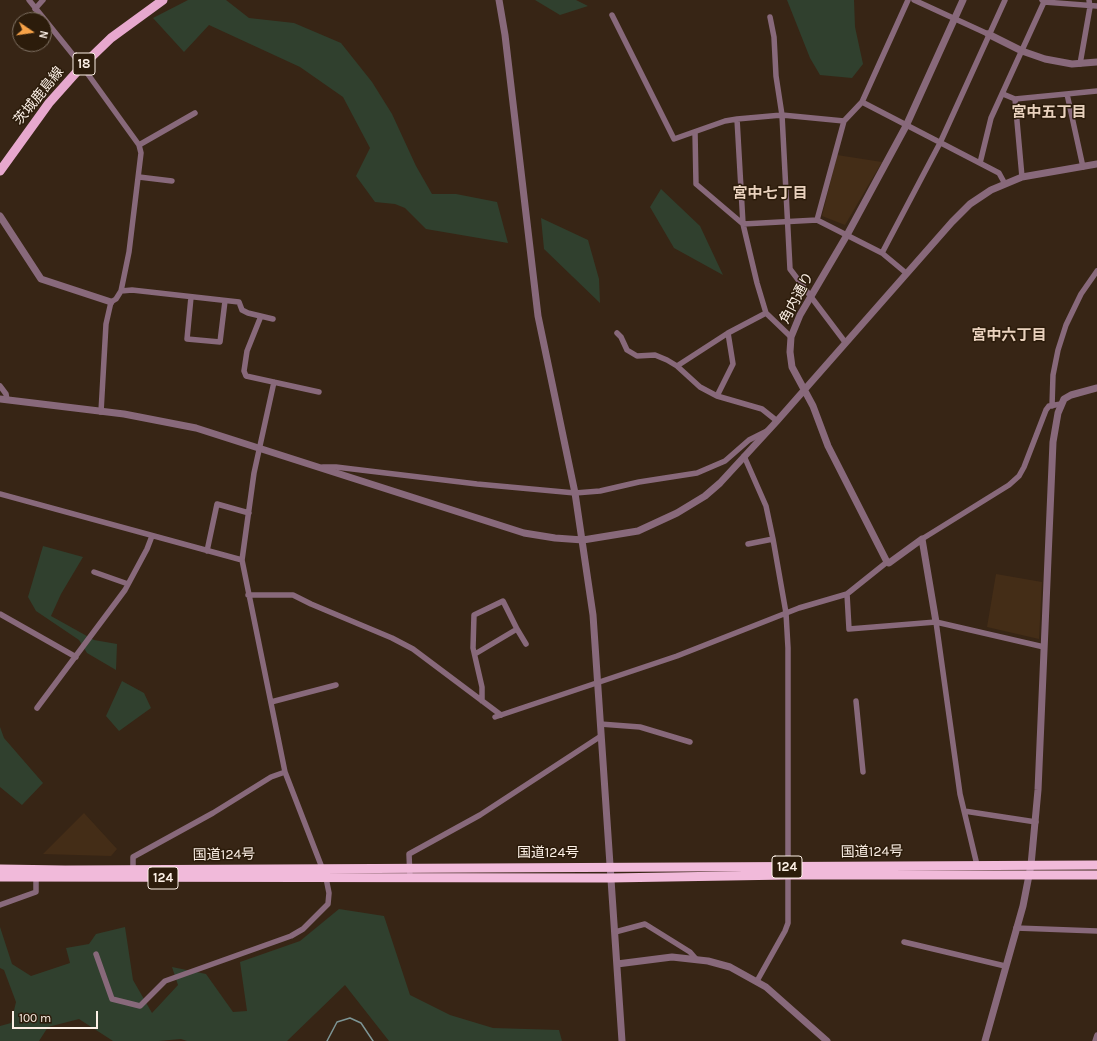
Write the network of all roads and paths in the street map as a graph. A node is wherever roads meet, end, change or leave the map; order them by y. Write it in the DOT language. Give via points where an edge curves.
graph roads {
  1 [pos="29,0"];
  2 [pos="43,0"];
  3 [pos="163,0"];
  4 [pos="499,0"];
  5 [pos="908,0"];
  6 [pos="914,0"];
  7 [pos="963,0"];
  8 [pos="1005,0"];
  9 [pos="1089,0"];
  10 [pos="1043,1"];
  11 [pos="1097,6"];
  12 [pos="1090,7"];
  13 [pos="35,9"];
  14 [pos="612,15"];
  15 [pos="770,17"];
  16 [pos="955,19"];
  17 [pos="988,34"];
  18 [pos="1022,51"];
  19 [pos="1097,62"];
  20 [pos="1080,64"];
  21 [pos="82,66"];
  22 [pos="1097,91"];
  23 [pos="1003,94"];
  24 [pos="1067,94"];
  25 [pos="1015,99"];
  26 [pos="862,102"];
  27 [pos="195,113"];
  28 [pos="782,115"];
  29 [pos="737,119"];
  30 [pos="844,121"];
  31 [pos="906,126"];
  32 [pos="695,132"];
  33 [pos="940,143"];
  34 [pos="139,145"];
  35 [pos="980,163"];
  36 [pos="1097,164"];
  37 [pos="1083,167"];
  38 [pos="0,171"];
  39 [pos="139,177"];
  40 [pos="1022,177"];
  41 [pos="172,181"];
  42 [pos="1005,184"];
  43 [pos="0,216"];
  44 [pos="817,220"];
  45 [pos="787,222"];
  46 [pos="743,224"];
  47 [pos="847,235"];
  48 [pos="882,253"];
  49 [pos="1097,272"];
  50 [pos="906,274"];
  51 [pos="121,290"];
  52 [pos="811,296"];
  53 [pos="191,297"];
  54 [pos="225,300"];
  55 [pos="111,302"];
  56 [pos="766,313"];
  57 [pos="261,316"];
  58 [pos="273,319"];
  59 [pos="617,333"];
  60 [pos="728,333"];
  61 [pos="792,337"];
  62 [pos="845,342"];
  63 [pos="677,366"];
  64 [pos="274,382"];
  65 [pos="0,386"];
  66 [pos="1097,388"];
  67 [pos="804,389"];
  68 [pos="319,392"];
  69 [pos="717,396"];
  70 [pos="3,399"];
  71 [pos="1061,404"];
  72 [pos="1052,406"];
  73 [pos="101,412"];
  74 [pos="777,421"];
  75 [pos="767,431"];
  76 [pos="259,448"];
  77 [pos="744,456"];
  78 [pos="323,467"];
  79 [pos="575,493"];
  80 [pos="0,494"];
  81 [pos="249,513"];
  82 [pos="152,536"];
  83 [pos="922,538"];
  84 [pos="773,539"];
  85 [pos="583,540"];
  86 [pos="748,544"];
  87 [pos="207,551"];
  88 [pos="242,560"];
  89 [pos="887,562"];
  90 [pos="94,572"];
  91 [pos="128,584"];
  92 [pos="847,594"];
  93 [pos="248,595"];
  94 [pos="786,613"];
  95 [pos="0,614"];
  96 [pos="936,622"];
  97 [pos="517,629"];
  98 [pos="526,644"];
  99 [pos="1044,648"];
  100 [pos="475,654"];
  101 [pos="76,657"];
  102 [pos="597,682"];
  103 [pos="336,684"];
  104 [pos="482,701"];
  105 [pos="856,701"];
  106 [pos="271,702"];
  107 [pos="37,708"];
  108 [pos="501,715"];
  109 [pos="495,717"];
  110 [pos="600,724"];
  111 [pos="601,736"];
  112 [pos="690,742"];
  113 [pos="285,772"];
  114 [pos="863,772"];
  115 [pos="964,811"];
  116 [pos="1036,822"];
  117 [pos="977,865"];
  118 [pos="1031,865"];
  119 [pos="1097,865"];
  120 [pos="610,867"];
  121 [pos="410,868"];
  122 [pos="0,869"];
  123 [pos="323,869"];
  124 [pos="788,871"];
  125 [pos="36,874"];
  126 [pos="133,874"];
  127 [pos="1030,875"];
  128 [pos="1097,875"];
  129 [pos="0,877"];
  130 [pos="326,878"];
  131 [pos="410,878"];
  132 [pos="610,878"];
  133 [pos="0,905"];
  134 [pos="1016,928"];
  135 [pos="1097,931"];
  136 [pos="615,932"];
  137 [pos="904,942"];
  138 [pos="96,954"];
  139 [pos="696,959"];
  140 [pos="617,964"];
  141 [pos="1005,966"];
  142 [pos="757,981"];
  143 [pos="1097,1035"];
  144 [pos="622,1041"];
  145 [pos="827,1041"];
  146 [pos="985,1041"];
  147 [pos="1095,1041"];
  1 -- 13 [label="street"];
  2 -- 13 [label="street"];
  3 -- 21 [label="main road, 茨城鹿島線 / 18" via="111,38"];
  4 -- 79 [label="street" via="538,316"];
  5 -- 26 [label="street"];
  6 -- 16 [label="street"];
  7 -- 16 [label="street, 角内通り"];
  8 -- 17 [label="street"];
  9 -- 12 [label="street"];
  10 -- 12 [label="street"];
  10 -- 18 [label="street"];
  11 -- 12 [label="street"];
  12 -- 20 [label="street"];
  13 -- 21 [label="street"];
  14 -- 32 [label="street" via="674,139"];
  15 -- 28 [label="street"];
  16 -- 17 [label="street"];
  16 -- 31 [label="street, 角内通り"];
  17 -- 18 [label="street"];
  17 -- 33 [label="street"];
  18 -- 20 [label="street" via="1045,59"];
  18 -- 23 [label="street"];
  19 -- 20 [label="street"];
  21 -- 34 [label="street"];
  21 -- 38 [label="main road, 茨城鹿島線 / 18" via="50,103"];
  22 -- 24 [label="street"];
  23 -- 25 [label="street"];
  23 -- 35 [label="street" via="991,118"];
  24 -- 25 [label="street"];
  24 -- 37 [label="street"];
  25 -- 40 [label="street"];
  26 -- 30 [label="street"];
  26 -- 31 [label="street"];
  27 -- 34 [label="street"];
  28 -- 29 [label="street"];
  28 -- 30 [label="street"];
  28 -- 45 [label="street"];
  29 -- 32 [label="street"];
  29 -- 46 [label="street"];
  30 -- 44 [label="street"];
  31 -- 33 [label="street"];
  31 -- 47 [label="street, 角内通り"];
  32 -- 46 [label="street" via="696,184"];
  33 -- 35 [label="street"];
  33 -- 48 [label="street"];
  34 -- 39 [label="street"];
  35 -- 42 [label="street" via="999,172"];
  36 -- 37 [label="street"];
  37 -- 40 [label="street"];
  39 -- 41 [label="street"];
  39 -- 51 [label="street"];
  40 -- 42 [label="street"];
  42 -- 50 [label="street" via="970,204"];
  43 -- 55 [label="street" via="41,279"];
  44 -- 45 [label="street"];
  44 -- 47 [label="street"];
  45 -- 46 [label="street"];
  45 -- 52 [label="street" via="790,269"];
  46 -- 56 [label="street"];
  47 -- 48 [label="street"];
  47 -- 52 [label="street, 角内通り"];
  48 -- 50 [label="street"];
  49 -- 72 [label="street" via="1081,294 1066,325 1053,375"];
  50 -- 62 [label="street"];
  51 -- 53 [label="street"];
  51 -- 55 [label="street"];
  52 -- 61 [label="street, 角内通り"];
  52 -- 62 [label="street"];
  53 -- 54 [label="street"];
  53 -- 54 [label="street" via="187,339 220,342"];
  54 -- 57 [label="street" via="239,302 242,310"];
  55 -- 73 [label="street" via="106,324"];
  56 -- 60 [label="street"];
  56 -- 61 [label="street"];
  57 -- 58 [label="street"];
  57 -- 64 [label="street" via="247,351 244,370 246,376"];
  59 -- 63 [label="street" via="627,350 637,356 655,355"];
  60 -- 63 [label="street"];
  60 -- 69 [label="street" via="733,364"];
  61 -- 67 [label="street, 角内通り" via="792,367"];
  62 -- 67 [label="street"];
  63 -- 69 [label="street" via="700,387"];
  64 -- 68 [label="street"];
  64 -- 76 [label="street"];
  65 -- 70 [label="street" via="6,394"];
  66 -- 71 [label="street" via="1071,395"];
  67 -- 74 [label="street"];
  67 -- 89 [label="street, 角内通り" via="828,446"];
  69 -- 74 [label="street" via="762,409"];
  70 -- 73 [label="street"];
  71 -- 72 [label="street"];
  71 -- 99 [label="street" via="1053,442"];
  72 -- 83 [label="street" via="1046,410 1019,476 1009,485"];
  73 -- 76 [label="street" via="196,428"];
  74 -- 75 [label="street"];
  75 -- 77 [label="street"];
  75 -- 79 [label="street" via="749,440 725,461 697,473 600,491"];
  76 -- 78 [label="street"];
  76 -- 81 [label="street"];
  77 -- 84 [label="street" via="766,506"];
  77 -- 85 [label="street" via="705,496 677,513 638,531"];
  78 -- 79 [label="street"];
  78 -- 85 [label="street" via="524,533"];
  79 -- 85 [label="street"];
  80 -- 82 [label="street"];
  81 -- 87 [label="street" via="217,504"];
  81 -- 88 [label="street"];
  82 -- 87 [label="street"];
  82 -- 91 [label="street"];
  83 -- 89 [label="street"];
  83 -- 96 [label="street"];
  84 -- 86 [label="street"];
  84 -- 94 [label="street"];
  85 -- 102 [label="street" via="593,615"];
  87 -- 88 [label="street"];
  88 -- 93 [label="street"];
  89 -- 92 [label="street"];
  90 -- 91 [label="street"];
  91 -- 101 [label="street"];
  92 -- 94 [label="street"];
  92 -- 96 [label="street" via="849,629"];
  93 -- 104 [label="street" via="294,595 392,638 413,649"];
  93 -- 106 [label="street"];
  94 -- 102 [label="street" via="677,656"];
  94 -- 124 [label="street"];
  95 -- 101 [label="street"];
  96 -- 99 [label="street"];
  96 -- 115 [label="street"];
  97 -- 98 [label="street"];
  97 -- 100 [label="street"];
  97 -- 100 [label="street" via="502,602 474,615"];
  99 -- 116 [label="street"];
  100 -- 104 [label="street" via="482,687"];
  101 -- 107 [label="street"];
  102 -- 108 [label="street"];
  102 -- 110 [label="street"];
  103 -- 106 [label="street"];
  104 -- 108 [label="street"];
  105 -- 114 [label="street"];
  106 -- 113 [label="street"];
  108 -- 109 [label="street"];
  110 -- 111 [label="street"];
  110 -- 112 [label="street" via="640,727"];
  111 -- 120 [label="street"];
  111 -- 121 [label="street" via="480,814 409,854"];
  113 -- 123 [label="street"];
  113 -- 126 [label="street" via="271,777 213,813 133,857"];
  115 -- 116 [label="street"];
  115 -- 117 [label="street"];
  116 -- 118 [label="street"];
  117 -- 118 [label="highway, 国道124号 / 124"];
  117 -- 124 [label="highway, 国道124号 / 124"];
  118 -- 119 [label="highway, 国道124号 / 124"];
  118 -- 127 [label="street"];
  120 -- 121 [label="highway, 国道124号 / 124"];
  120 -- 124 [label="highway, 国道124号 / 124"];
  120 -- 132 [label="street"];
  121 -- 123 [label="highway, 国道124号 / 124"];
  121 -- 131 [label="street"];
  122 -- 125 [label="highway, 国道124号 / 124"];
  123 -- 126 [label="highway, 国道124号 / 124"];
  123 -- 130 [label="street"];
  124 -- 127 [label="highway, 国道124号 / 124"];
  124 -- 132 [label="highway, 国道124号 / 124"];
  124 -- 142 [label="street" via="788,923"];
  125 -- 126 [label="highway, 国道124号 / 124"];
  125 -- 129 [label="highway, 国道124号 / 124"];
  125 -- 133 [label="street" via="36,892"];
  126 -- 130 [label="highway, 国道124号 / 124"];
  127 -- 128 [label="highway, 国道124号 / 124"];
  127 -- 134 [label="street"];
  130 -- 131 [label="highway, 国道124号 / 124"];
  130 -- 138 [label="street" via="328,904 303,928 291,936 166,982 140,1006 112,999"];
  131 -- 132 [label="highway, 国道124号 / 124"];
  132 -- 136 [label="street"];
  134 -- 135 [label="street"];
  134 -- 141 [label="street"];
  136 -- 139 [label="street" via="645,924 690,952"];
  136 -- 140 [label="street"];
  137 -- 141 [label="street"];
  139 -- 140 [label="street" via="672,957"];
  139 -- 142 [label="street" via="730,967"];
  140 -- 144 [label="street"];
  141 -- 146 [label="street"];
  142 -- 145 [label="street"];
  143 -- 147 [label="street"];
}
